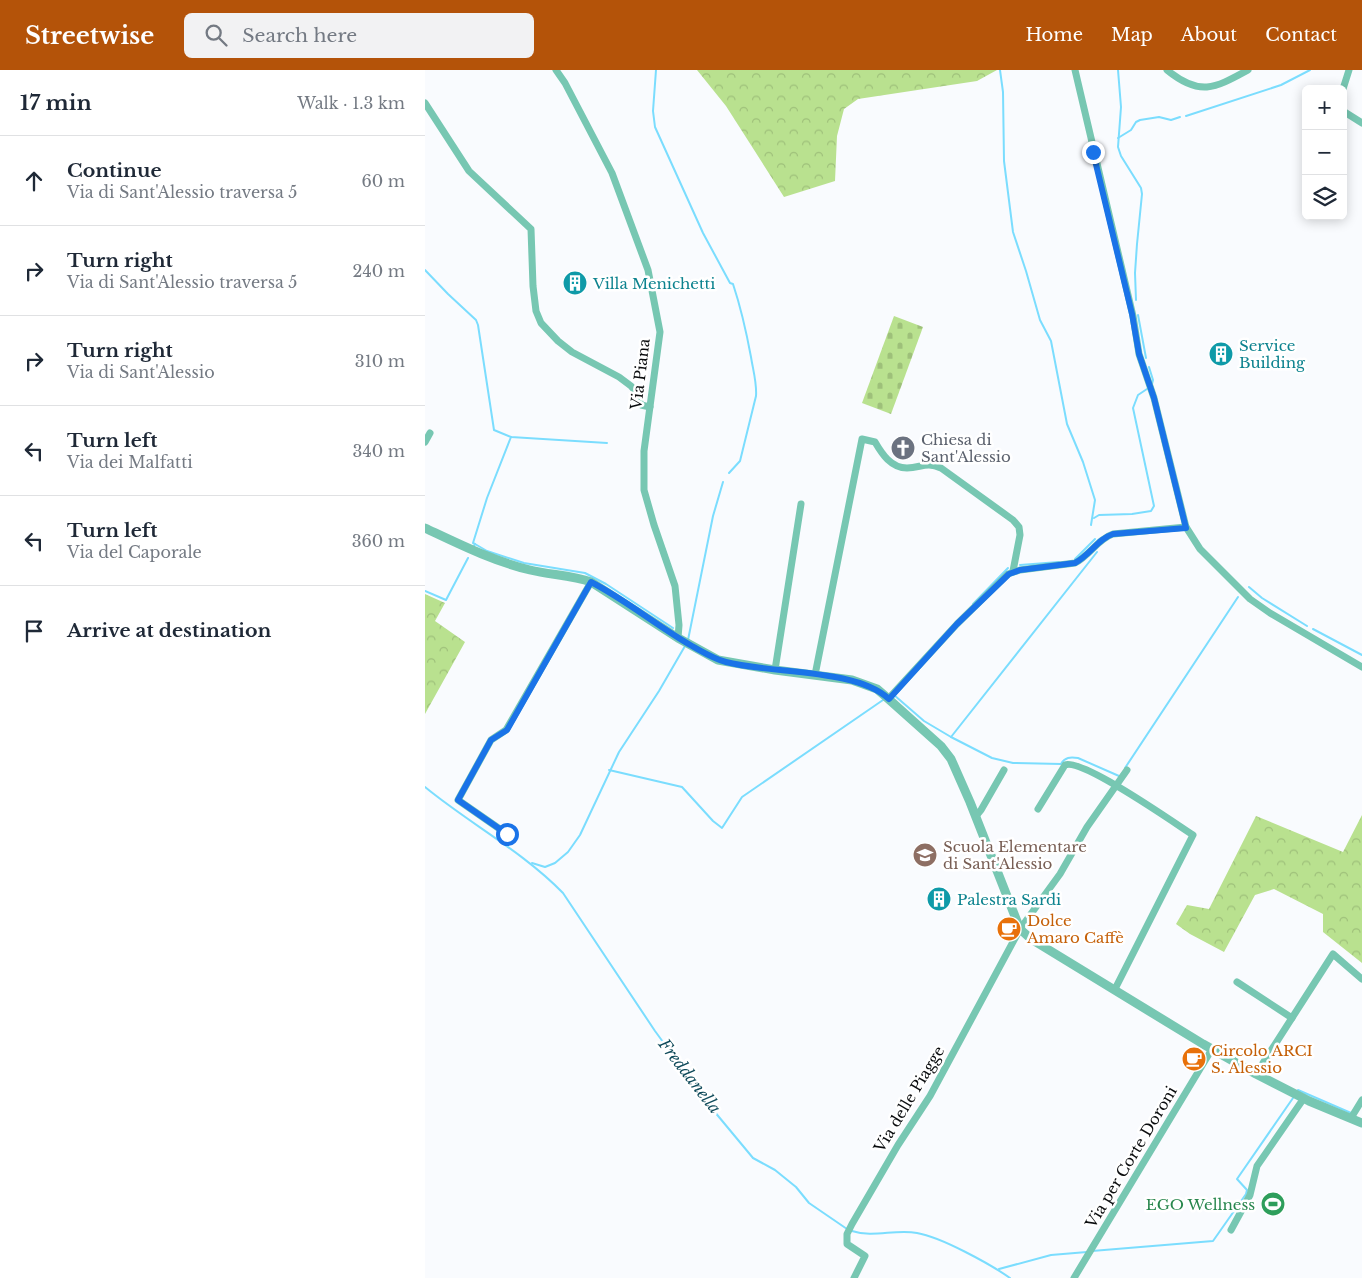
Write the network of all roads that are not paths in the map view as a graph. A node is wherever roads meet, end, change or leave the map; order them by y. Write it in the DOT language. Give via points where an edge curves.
graph roads {
  1 [pos="556,70"];
  2 [pos="1075,70"];
  3 [pos="1167,70"];
  4 [pos="1248,70"];
  5 [pos="1349,70"];
  6 [pos="1344,85"];
  7 [pos="425,103"];
  8 [pos="1347,113"];
  9 [pos="1362,123"];
  10 [pos="650,407"];
  11 [pos="431,433"];
  12 [pos="425,442"];
  13 [pos="801,504"];
  14 [pos="425,528"];
  15 [pos="1186,528"];
  16 [pos="1013,571"];
  17 [pos="591,582"];
  18 [pos="678,638"];
  19 [pos="1362,667"];
  20 [pos="775,670"];
  21 [pos="815,674"];
  22 [pos="889,696"];
  23 [pos="1004,770"];
  24 [pos="1127,770"];
  25 [pos="1116,786"];
  26 [pos="1038,809"];
  27 [pos="976,816"];
  28 [pos="507,834"];
  29 [pos="1020,929"];
  30 [pos="1362,979"];
  31 [pos="1237,982"];
  32 [pos="1115,989"];
  33 [pos="1292,1018"];
  34 [pos="1212,1049"];
  35 [pos="1256,1074"];
  36 [pos="1304,1098"];
  37 [pos="1362,1100"];
  38 [pos="1352,1116"];
  39 [pos="1362,1123"];
  40 [pos="1231,1230"];
  41 [pos="854,1278"];
  42 [pos="1074,1278"];
  1 -- 10 [label="street, Via Piana" via="612,173 648,270 660,332"];
  2 -- 15 [label="street" via="1139,354 1154,398"];
  3 -- 4 [label="street" via="1177,78 1203,88 1223,84"];
  5 -- 6 [label="street"];
  7 -- 10 [label="street" via="469,171 531,229 533,286 541,323 572,352 631,386 641,405"];
  8 -- 9 [label="street"];
  10 -- 18 [label="street, Via Piana" via="644,451 644,490 675,586"];
  11 -- 12 [label="street"];
  13 -- 20 [label="street"];
  14 -- 17 [label="street" via="499,561"];
  15 -- 16 [label="street" via="1113,534 1105,536 1075,563"];
  15 -- 19 [label="street" via="1200,549 1250,599"];
  16 -- 21 [label="street" via="1020,535 1013,520 941,468 928,464 907,468 890,463 875,442 861,440"];
  16 -- 22 [label="street"];
  17 -- 18 [label="street"];
  17 -- 28 [label="street" via="507,730 491,740 458,800"];
  18 -- 20 [label="street" via="718,660"];
  20 -- 21 [label="street"];
  21 -- 22 [label="street" via="852,680"];
  22 -- 27 [label="street" via="948,754"];
  23 -- 27 [label="street"];
  24 -- 25 [label="street, Via delle Piagge"];
  25 -- 26 [label="street" via="1102,776 1069,763 1063,767"];
  25 -- 29 [label="street, Via delle Piagge" via="1060,874"];
  25 -- 32 [label="street" via="1193,835"];
  27 -- 29 [label="street"];
  29 -- 32 [label="street" via="1031,939"];
  29 -- 41 [label="street, Via delle Piagge" via="930,1096 884,1167 847,1234 847,1244 865,1256"];
  30 -- 33 [label="street" via="1333,954"];
  31 -- 33 [label="street"];
  32 -- 34 [label="street"];
  33 -- 35 [label="street"];
  34 -- 35 [label="street"];
  34 -- 42 [label="street, Via per Corte Doroni"];
  35 -- 36 [label="street"];
  36 -- 38 [label="street"];
  36 -- 40 [label="street" via="1257,1166 1250,1195"];
  37 -- 38 [label="street"];
  38 -- 39 [label="street"];
}
